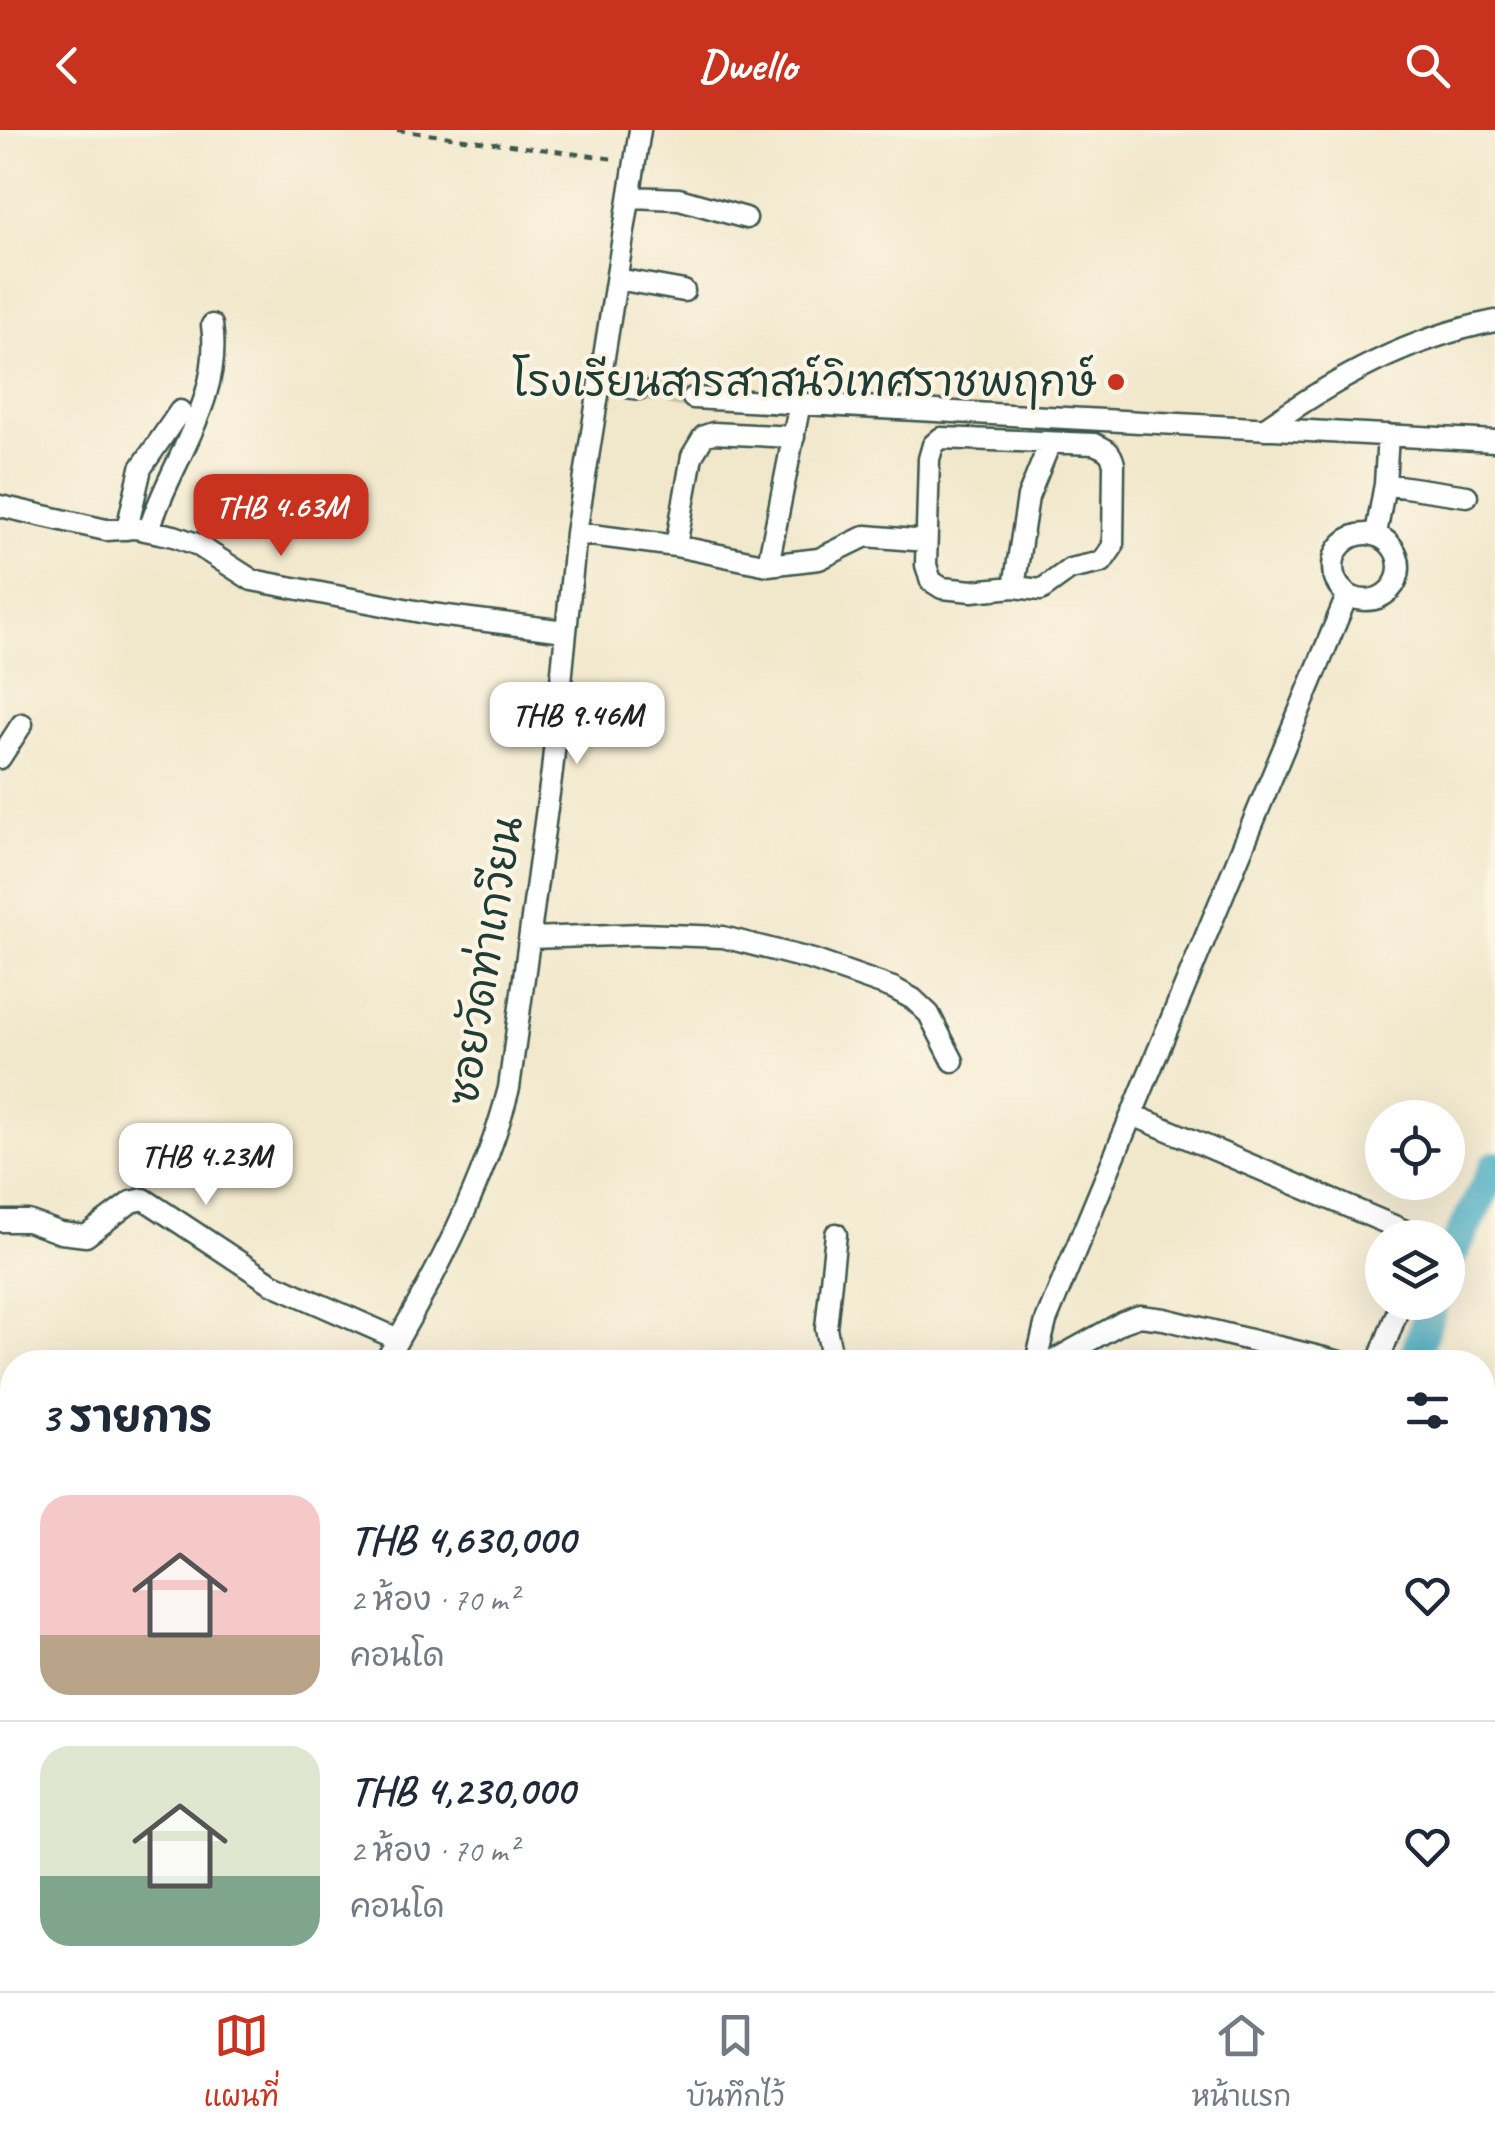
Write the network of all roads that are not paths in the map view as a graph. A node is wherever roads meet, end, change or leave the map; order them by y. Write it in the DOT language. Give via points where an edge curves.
graph roads {
  1 [pos="640,130"];
  2 [pos="631,198"];
  3 [pos="746,218"];
  4 [pos="617,279"];
  5 [pos="684,290"];
  6 [pos="1494,317"];
  7 [pos="212,325"];
  8 [pos="600,384"];
  9 [pos="639,389"];
  10 [pos="693,398"];
  11 [pos="800,403"];
  12 [pos="180,412"];
  13 [pos="1264,429"];
  14 [pos="1388,435"];
  15 [pos="794,438"];
  16 [pos="1495,441"];
  17 [pos="1050,443"];
  18 [pos="1385,484"];
  19 [pos="1467,496"];
  20 [pos="0,506"];
  21 [pos="127,529"];
  22 [pos="149,530"];
  23 [pos="576,534"];
  24 [pos="1376,534"];
  25 [pos="926,541"];
  26 [pos="676,546"];
  27 [pos="768,564"];
  28 [pos="1014,588"];
  29 [pos="1347,596"];
  30 [pos="566,631"];
  31 [pos="22,724"];
  32 [pos="0,758"];
  33 [pos="531,938"];
  34 [pos="953,1062"];
  35 [pos="1133,1114"];
  36 [pos="1380,1220"];
  37 [pos="0,1221"];
  38 [pos="836,1234"];
  39 [pos="1394,1320"];
  40 [pos="398,1339"];
  41 [pos="392,1350"];
  42 [pos="831,1350"];
  43 [pos="1039,1350"];
  44 [pos="1073,1350"];
  45 [pos="1291,1350"];
  46 [pos="1383,1350"];
  1 -- 2 [label="street, ซอยวัดท่าเกวียน"];
  2 -- 3 [label="street" via="680,199"];
  2 -- 4 [label="street, ซอยวัดท่าเกวียน"];
  4 -- 5 [label="street"];
  4 -- 8 [label="street, ซอยวัดท่าเกวียน"];
  6 -- 13 [label="street" via="1360,367"];
  7 -- 22 [label="street" via="214,359 199,420"];
  8 -- 9 [label="street"];
  8 -- 23 [label="street, ซอยวัดท่าเกวียน"];
  10 -- 11 [label="street"];
  11 -- 13 [label="street"];
  11 -- 15 [label="street"];
  12 -- 21 [label="street" via="141,468"];
  13 -- 14 [label="street"];
  14 -- 16 [label="street"];
  14 -- 18 [label="street"];
  15 -- 26 [label="street" via="704,436 692,456"];
  15 -- 27 [label="street"];
  17 -- 25 [label="street" via="936,440 929,459"];
  17 -- 28 [label="street" via="1028,497"];
  17 -- 28 [label="street" via="1094,444 1112,453 1113,546 1102,562 1070,569 1041,590"];
  18 -- 19 [label="street"];
  18 -- 24 [label="street"];
  20 -- 21 [label="street"];
  21 -- 22 [label="street"];
  22 -- 30 [label="street" via="196,544 252,580"];
  23 -- 26 [label="street"];
  23 -- 30 [label="street, ซอยวัดท่าเกวียน"];
  24 -- 29 [label="street" via="1356,534 1340,544 1332,562 1334,581"];
  24 -- 29 [label="street" via="1392,545 1400,563 1397,582 1366,602"];
  25 -- 27 [label="street" via="866,536 819,559"];
  25 -- 28 [label="street" via="926,573 942,588"];
  26 -- 27 [label="street"];
  29 -- 35 [label="street"];
  30 -- 33 [label="street, ซอยวัดท่าเกวียน"];
  31 -- 32 [label="street"];
  33 -- 34 [label="street" via="723,937 795,955 912,999 929,1014"];
  33 -- 40 [label="street, ซอยวัดท่าเกวียน" via="497,1134"];
  35 -- 36 [label="street"];
  35 -- 43 [label="street"];
  37 -- 40 [label="street" via="86,1236 144,1199 270,1283"];
  38 -- 42 [label="street" via="826,1328"];
  39 -- 46 [label="street"];
  40 -- 41 [label="street, ซอยวัดท่าเกวียน"];
  44 -- 45 [label="street" via="1140,1316"];
}
